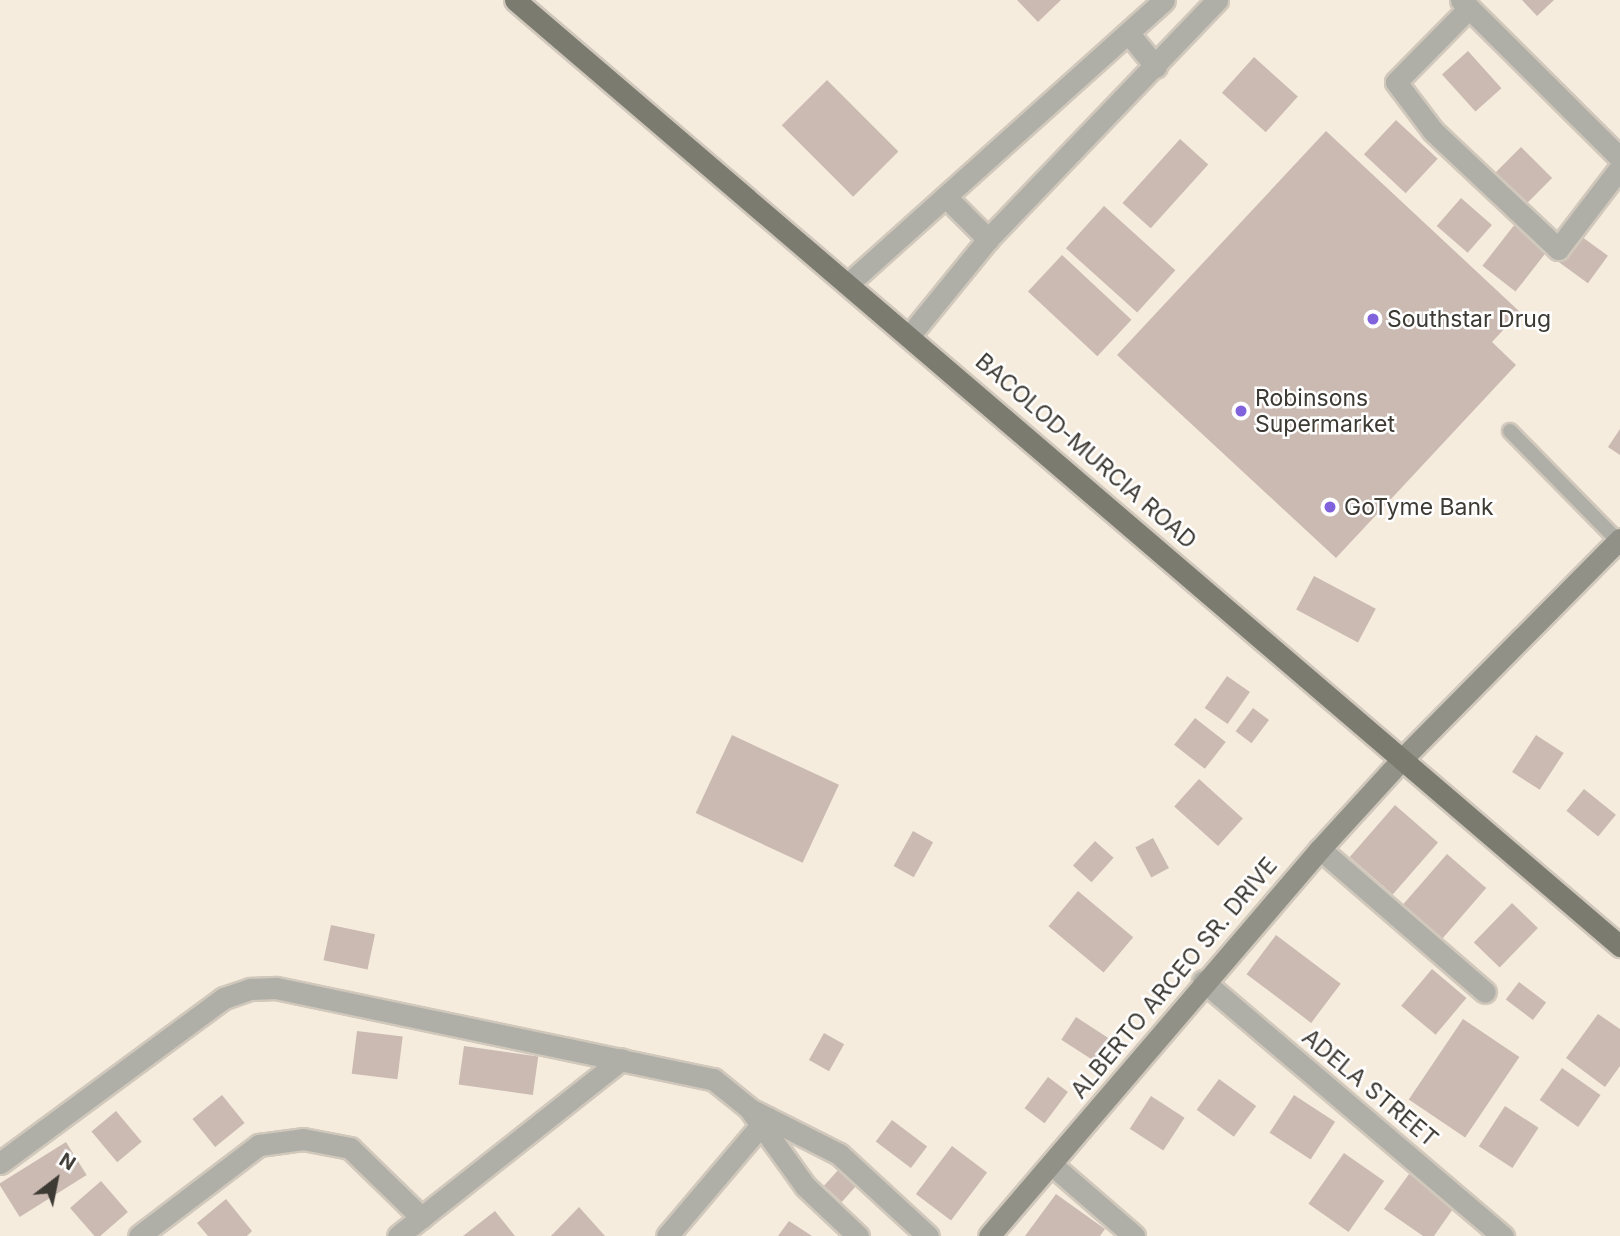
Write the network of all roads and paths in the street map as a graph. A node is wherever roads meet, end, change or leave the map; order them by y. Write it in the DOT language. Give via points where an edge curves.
graph roads {
  1 [pos="515,0"];
  2 [pos="1164,0"];
  3 [pos="1217,0"];
  4 [pos="1465,4"];
  5 [pos="1130,36"];
  6 [pos="1156,66"];
  7 [pos="1620,158"];
  8 [pos="1620,167"];
  9 [pos="948,199"];
  10 [pos="988,239"];
  11 [pos="849,283"];
  12 [pos="910,335"];
  13 [pos="1510,431"];
  14 [pos="1619,541"];
  15 [pos="1403,758"];
  16 [pos="1320,849"];
  17 [pos="1620,946"];
  18 [pos="1203,981"];
  19 [pos="1485,992"];
  20 [pos="622,1059"];
  21 [pos="759,1117"];
  22 [pos="0,1163"];
  23 [pos="1051,1164"];
  24 [pos="422,1218"];
  25 [pos="139,1236"];
  26 [pos="398,1236"];
  27 [pos="667,1236"];
  28 [pos="858,1236"];
  29 [pos="928,1236"];
  30 [pos="989,1236"];
  31 [pos="1134,1236"];
  32 [pos="1503,1236"];
  1 -- 11 [label="main road, BACOLOD-MURCIA ROAD"];
  2 -- 5 [label="street"];
  3 -- 6 [label="street"];
  4 -- 7 [label="street"];
  4 -- 8 [label="street" via="1396,82 1433,131 1558,249"];
  5 -- 6 [label="street"];
  5 -- 9 [label="street"];
  6 -- 10 [label="street"];
  9 -- 10 [label="street"];
  9 -- 11 [label="street"];
  10 -- 12 [label="street"];
  11 -- 12 [label="main road, BACOLOD-MURCIA ROAD"];
  12 -- 15 [label="main road, BACOLOD-MURCIA ROAD"];
  13 -- 14 [label="lane"];
  14 -- 15 [label="street, ALBERTO ARCEO SR. DRIVE"];
  15 -- 16 [label="street, ALBERTO ARCEO SR. DRIVE"];
  15 -- 17 [label="main road, BACOLOD-MURCIA ROAD"];
  16 -- 18 [label="street, ALBERTO ARCEO SR. DRIVE"];
  16 -- 19 [label="street"];
  18 -- 23 [label="street, ALBERTO ARCEO SR. DRIVE"];
  18 -- 32 [label="street, ADELA STREET"];
  20 -- 21 [label="street" via="713,1079"];
  20 -- 22 [label="street" via="276,988 250,989 225,998"];
  20 -- 24 [label="street"];
  21 -- 27 [label="street"];
  21 -- 28 [label="street" via="805,1186"];
  21 -- 29 [label="street" via="839,1154"];
  23 -- 30 [label="street, ALBERTO ARCEO SR. DRIVE"];
  23 -- 31 [label="street"];
  24 -- 25 [label="street" via="350,1148 303,1139 259,1145"];
  24 -- 26 [label="street"];
}
